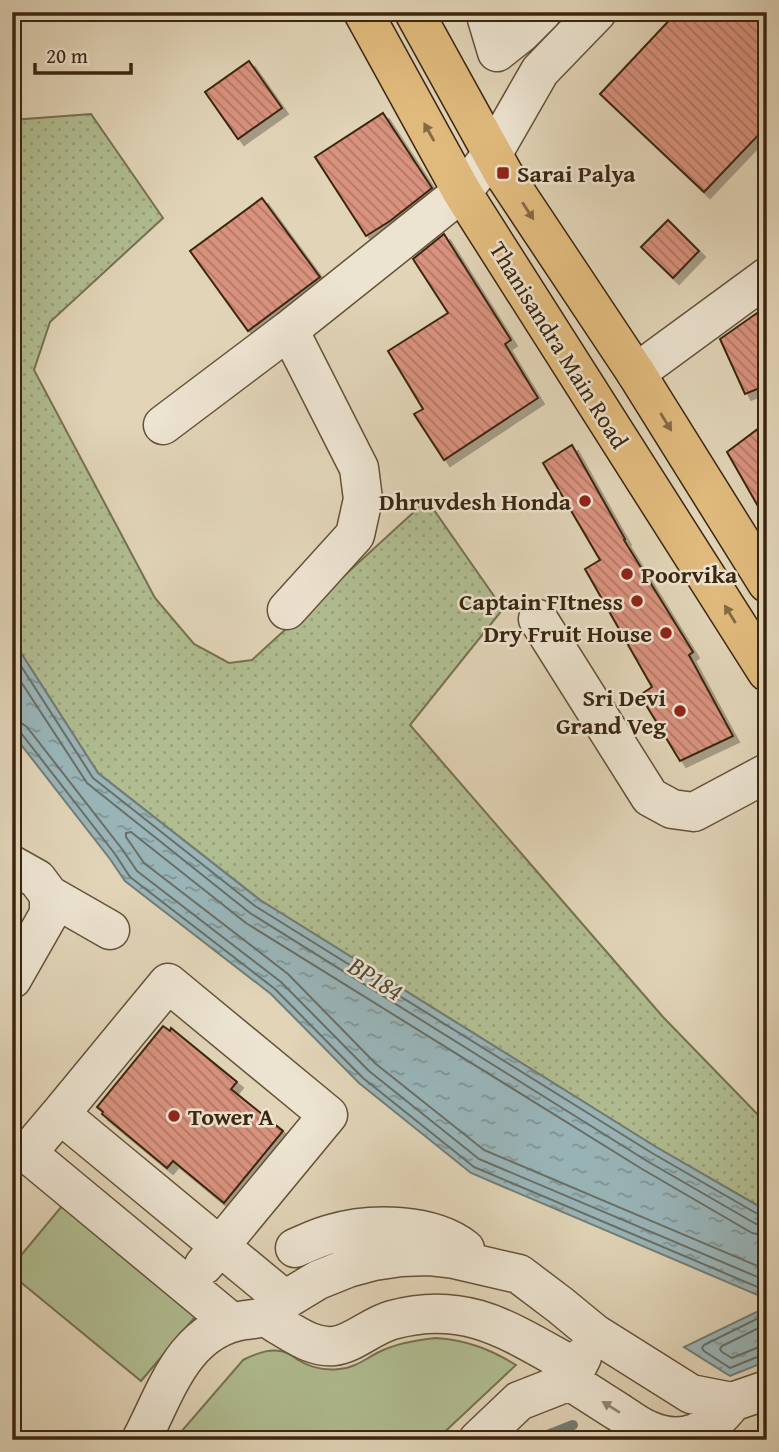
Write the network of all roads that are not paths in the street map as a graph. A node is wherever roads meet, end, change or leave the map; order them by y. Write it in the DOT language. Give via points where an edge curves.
graph roads {
  1 [pos="363,12"];
  2 [pos="415,12"];
  3 [pos="485,12"];
  4 [pos="597,12"];
  5 [pos="531,23"];
  6 [pos="540,71"];
  7 [pos="493,153"];
  8 [pos="462,192"];
  9 [pos="767,277"];
  10 [pos="289,330"];
  11 [pos="636,373"];
  12 [pos="163,425"];
  13 [pos="767,583"];
  14 [pos="288,611"];
  15 [pos="538,620"];
  16 [pos="767,672"];
  17 [pos="767,773"];
  18 [pos="12,865"];
  19 [pos="49,895"];
  20 [pos="110,930"];
  21 [pos="12,979"];
  22 [pos="60,1114"];
  23 [pos="157,1194"];
  24 [pos="124,1234"];
  25 [pos="220,1246"];
  26 [pos="295,1248"];
  27 [pos="481,1266"];
  28 [pos="187,1286"];
  29 [pos="260,1313"];
  30 [pos="594,1333"];
  31 [pos="573,1375"];
  32 [pos="749,1396"];
  33 [pos="141,1440"];
  34 [pos="478,1440"];
  8 -- 1 [label="main road, Thanisandra Main Road, one-way"];
  2 -- 7 [label="main road, Thanisandra Main Road"];
  3 -- 5 [label="street" via="497,52"];
  4 -- 6 [label="street"];
  5 -- 6 [label="street"];
  6 -- 7 [label="street"];
  7 -- 8 [label="street"];
  7 -- 11 [label="main road, Thanisandra Main Road, one-way"];
  8 -- 10 [label="street"];
  16 -- 8 [label="main road, Thanisandra Main Road, one-way"];
  9 -- 11 [label="street"];
  10 -- 12 [label="street"];
  10 -- 14 [label="street" via="359,468 363,499 355,535"];
  11 -- 13 [label="main road, Thanisandra Main Road, one-way"];
  15 -- 17 [label="street" via="650,797 673,809 694,812"];
  18 -- 19 [label="street" via="37,879"];
  19 -- 20 [label="street"];
  19 -- 21 [label="street" via="49,914"];
  22 -- 23 [label="street"];
  22 -- 24 [label="street" via="27,1153"];
  22 -- 25 [label="street" via="168,983 328,1115"];
  23 -- 24 [label="street"];
  23 -- 25 [label="street"];
  24 -- 28 [label="street"];
  25 -- 28 [label="street"];
  25 -- 29 [label="street"];
  26 -- 27 [label="street" via="333,1233 397,1227 438,1233 455,1241"];
  27 -- 29 [label="street" via="428,1256 374,1261 318,1280"];
  27 -- 30 [label="street" via="519,1274"];
  28 -- 29 [label="street"];
  29 -- 31 [label="street" via="310,1343 333,1346 395,1320 428,1313 477,1318 500,1326"];
  29 -- 33 [label="street" via="211,1334 191,1350 167,1384"];
  30 -- 31 [label="street"];
  30 -- 32 [label="street" via="691,1394"];
  32 -- 31 [label="street, one-way" via="695,1433 662,1435 646,1429"];
  31 -- 34 [label="street" via="519,1401"];
}
